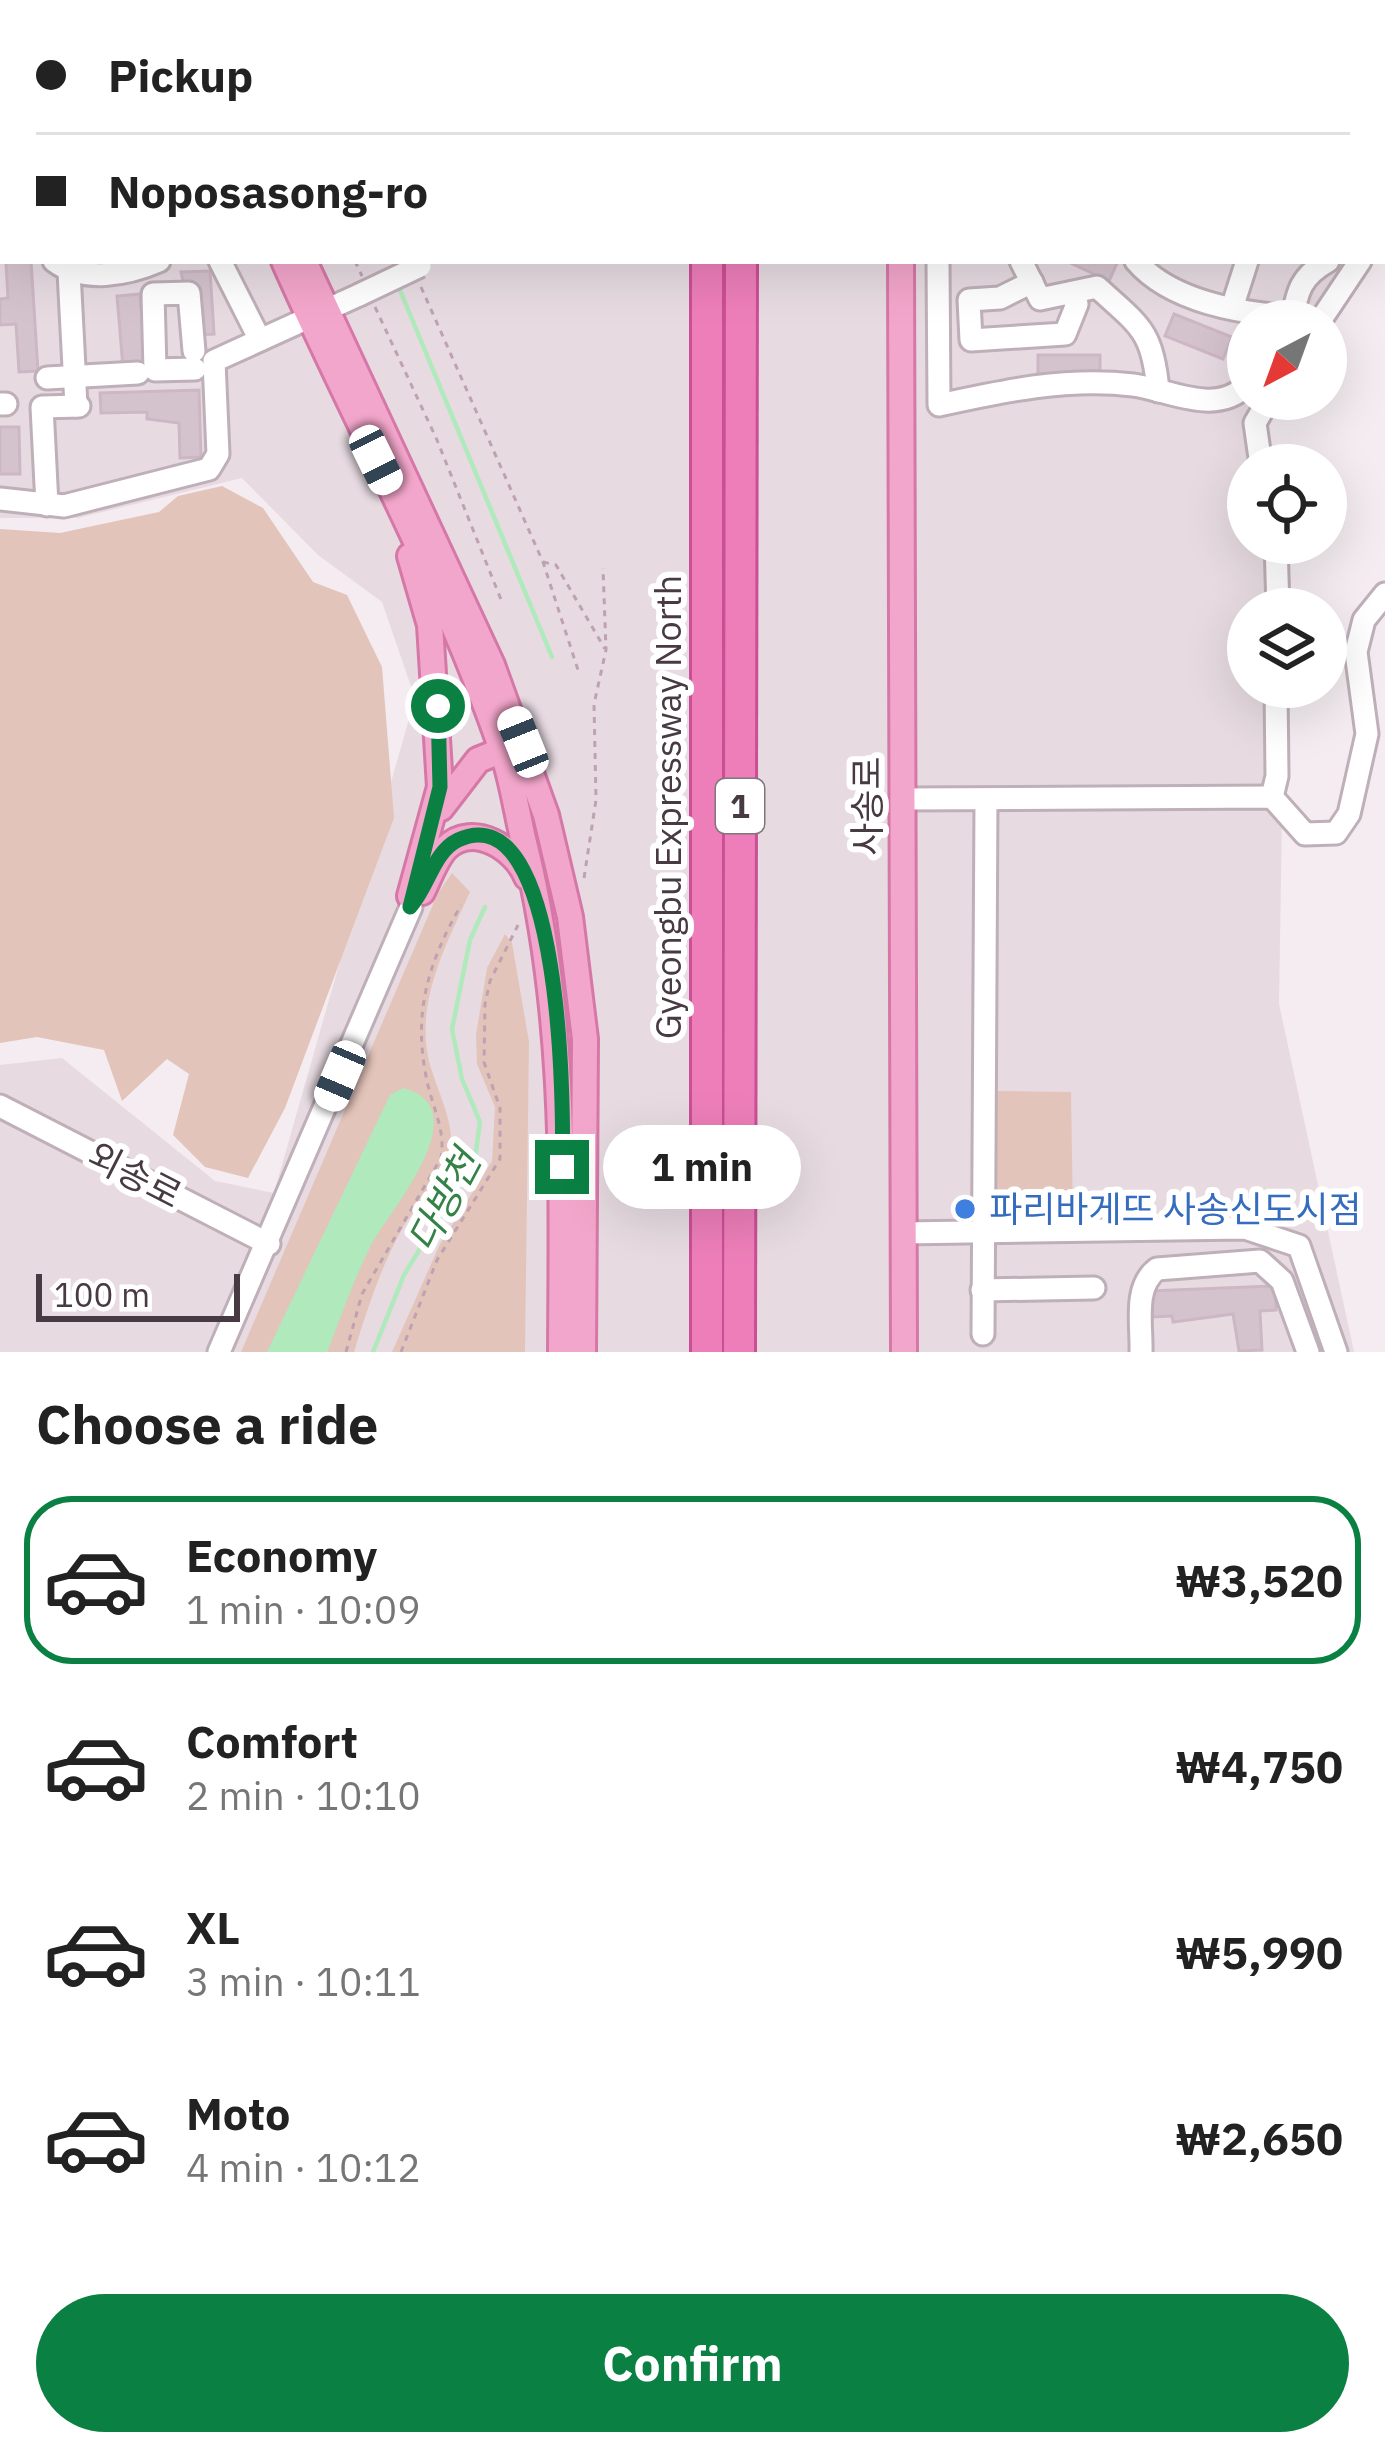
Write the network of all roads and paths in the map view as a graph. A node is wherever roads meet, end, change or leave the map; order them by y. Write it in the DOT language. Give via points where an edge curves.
graph roads {
  1 [pos="152,264"];
  2 [pos="222,264"];
  3 [pos="286,264"];
  4 [pos="305,264"];
  5 [pos="356,264"];
  6 [pos="424,264"];
  7 [pos="707,264"];
  8 [pos="741,264"];
  9 [pos="901,264"];
  10 [pos="938,264"];
  11 [pos="1139,264"];
  12 [pos="1246,264"];
  13 [pos="1323,264"];
  14 [pos="1358,264"];
  15 [pos="61,267"];
  16 [pos="1027,271"];
  17 [pos="1070,293"];
  18 [pos="424,294"];
  19 [pos="367,295"];
  20 [pos="1235,300"];
  21 [pos="1296,300"];
  22 [pos="1334,300"];
  23 [pos="1227,306"];
  24 [pos="318,313"];
  25 [pos="260,340"];
  26 [pos="138,373"];
  27 [pos="74,376"];
  28 [pos="47,378"];
  29 [pos="1158,391"];
  30 [pos="1227,397"];
  31 [pos="391,490"];
  32 [pos="0,499"];
  33 [pos="47,505"];
  34 [pos="543,562"];
  35 [pos="603,568"];
  36 [pos="1385,594"];
  37 [pos="502,602"];
  38 [pos="606,650"];
  39 [pos="579,673"];
  40 [pos="1276,708"];
  41 [pos="515,754"];
  42 [pos="1272,797"];
  43 [pos="903,799"];
  44 [pos="986,800"];
  45 [pos="584,878"];
  46 [pos="413,901"];
  47 [pos="461,905"];
  48 [pos="530,921"];
  49 [pos="0,1106"];
  50 [pos="981,1232"];
  51 [pos="903,1234"];
  52 [pos="269,1244"];
  53 [pos="1094,1288"];
  54 [pos="982,1290"];
  55 [pos="983,1334"];
  56 [pos="218,1352"];
  57 [pos="346,1352"];
  58 [pos="400,1352"];
  59 [pos="561,1352"];
  60 [pos="583,1352"];
  61 [pos="707,1352"];
  62 [pos="740,1352"];
  63 [pos="904,1352"];
  64 [pos="1142,1352"];
  65 [pos="1308,1352"];
  66 [pos="1336,1352"];
  1 -- 15 [label="street"];
  2 -- 25 [label="street"];
  3 -- 24 [label="main road"];
  4 -- 24 [label="main road"];
  5 -- 19 [label="path"];
  6 -- 19 [label="street, bridge"];
  7 -- 61 [label="highway, Gyeongbu Expressway North / 1"];
  8 -- 62 [label="highway, 1"];
  9 -- 43 [label="main road, 사송로"];
  10 -- 29 [label="street" via="938,405 1028,385"];
  11 -- 23 [label="street" via="1163,286"];
  12 -- 20 [label="street"];
  13 -- 21 [label="street"];
  14 -- 22 [label="street"];
  15 -- 27 [label="street"];
  16 -- 17 [label="street" via="1040,299"];
  16 -- 17 [label="street" via="1000,298 969,300 971,340 1065,334 1077,304"];
  17 -- 29 [label="street" via="1097,287 1152,340"];
  18 -- 34 [label="path"];
  19 -- 24 [label="street"];
  19 -- 37 [label="path"];
  24 -- 25 [label="street"];
  24 -- 31 [label="main road"];
  24 -- 41 [label="main road"];
  25 -- 33 [label="street" via="205,366 218,454 209,469"];
  26 -- 27 [label="street"];
  27 -- 28 [label="street"];
  27 -- 33 [label="street" via="77,406 42,407"];
  29 -- 30 [label="street" via="1196,401"];
  31 -- 41 [label="main road"];
  31 -- 46 [label="main road" via="430,625 437,688 440,787"];
  32 -- 33 [label="street"];
  34 -- 38 [label="path" via="556,565"];
  34 -- 39 [label="path"];
  35 -- 38 [label="path"];
  36 -- 42 [label="street" via="1364,620 1356,652 1367,734 1345,823 1336,833 1305,834"];
  38 -- 45 [label="path" via="594,704 596,800"];
  40 -- 42 [label="street"];
  41 -- 46 [label="main road" via="478,760 441,807"];
  41 -- 48 [label="main road"];
  41 -- 60 [label="main road" via="580,979"];
  42 -- 44 [label="street"];
  43 -- 44 [label="street"];
  43 -- 51 [label="main road, 사송로"];
  44 -- 50 [label="street"];
  46 -- 48 [label="main road" via="445,848 477,836 523,867"];
  46 -- 52 [label="street"];
  47 -- 57 [label="path" via="434,952 420,1028 444,1137 441,1158 362,1294"];
  48 -- 58 [label="path" via="485,1004 484,1062 500,1108 500,1159 437,1260"];
  48 -- 59 [label="main road" via="558,1028"];
  49 -- 52 [label="street, 외송로"];
  50 -- 51 [label="street"];
  50 -- 54 [label="street"];
  50 -- 66 [label="street" via="1245,1228 1299,1246"];
  51 -- 63 [label="main road, 사송로"];
  52 -- 56 [label="street"];
  53 -- 54 [label="street"];
  54 -- 55 [label="street"];
  64 -- 65 [label="street" via="1142,1286 1157,1269 1260,1262 1282,1282"];
}
